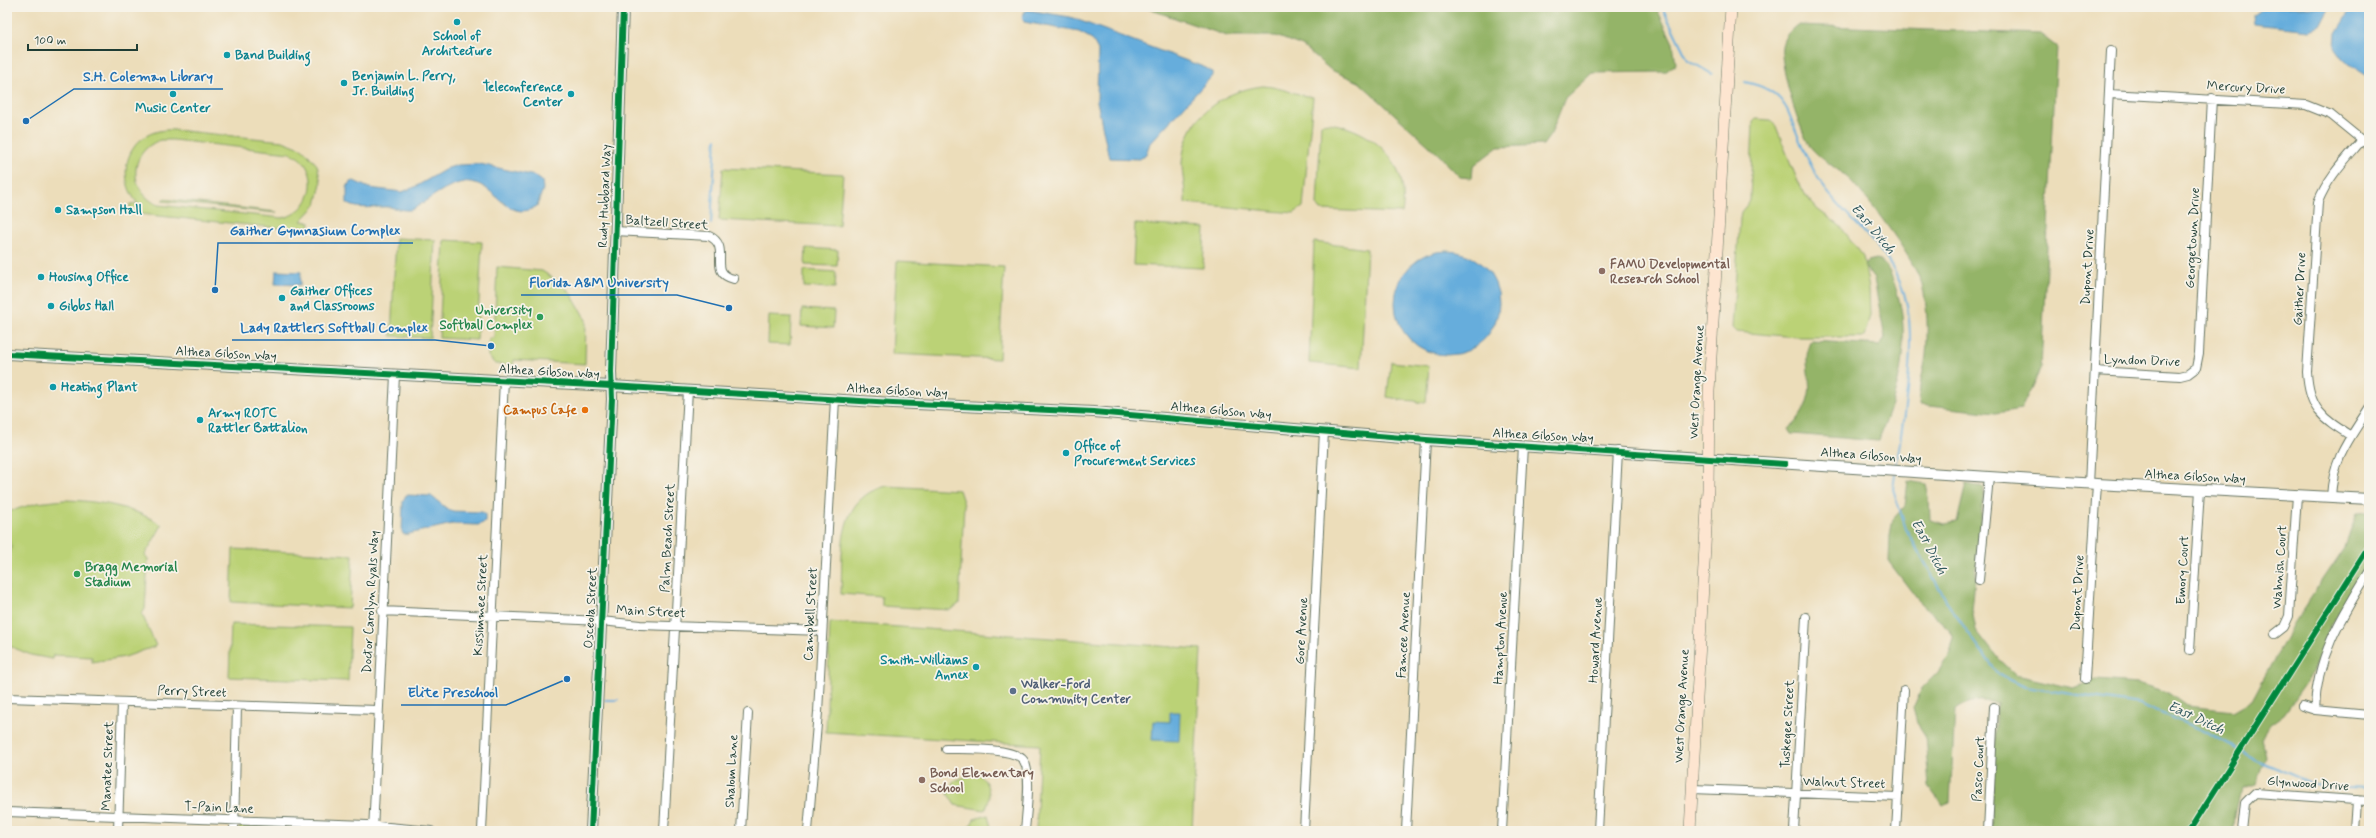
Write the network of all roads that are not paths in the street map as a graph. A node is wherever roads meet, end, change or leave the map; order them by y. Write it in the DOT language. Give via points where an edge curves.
graph roads {
  1 [pos="623,7"];
  2 [pos="1731,7"];
  3 [pos="2111,51"];
  4 [pos="2109,94"];
  5 [pos="2212,98"];
  6 [pos="2362,140"];
  7 [pos="2369,146"];
  8 [pos="615,231"];
  9 [pos="734,280"];
  10 [pos="7,354"];
  11 [pos="2095,371"];
  12 [pos="2188,374"];
  13 [pos="394,375"];
  14 [pos="504,380"];
  15 [pos="611,386"];
  16 [pos="688,390"];
  17 [pos="835,399"];
  18 [pos="2369,408"];
  19 [pos="1324,432"];
  20 [pos="2351,436"];
  21 [pos="1426,440"];
  22 [pos="1523,446"];
  23 [pos="1618,451"];
  24 [pos="1708,459"];
  25 [pos="1989,477"];
  26 [pos="2093,484"];
  27 [pos="2200,490"];
  28 [pos="2297,496"];
  29 [pos="2331,497"];
  30 [pos="2369,499"];
  31 [pos="2369,572"];
  32 [pos="1979,580"];
  33 [pos="382,611"];
  34 [pos="492,616"];
  35 [pos="1806,617"];
  36 [pos="601,621"];
  37 [pos="675,625"];
  38 [pos="822,631"];
  39 [pos="2275,634"];
  40 [pos="2190,650"];
  41 [pos="2086,679"];
  42 [pos="1904,690"];
  43 [pos="7,698"];
  44 [pos="122,702"];
  45 [pos="237,706"];
  46 [pos="2302,706"];
  47 [pos="1994,708"];
  48 [pos="377,710"];
  49 [pos="2315,710"];
  50 [pos="748,713"];
  51 [pos="2369,715"];
  52 [pos="946,748"];
  53 [pos="1692,789"];
  54 [pos="1796,793"];
  55 [pos="1898,797"];
  56 [pos="2357,800"];
  57 [pos="2369,801"];
  58 [pos="7,812"];
  59 [pos="118,816"];
  60 [pos="234,820"];
  61 [pos="373,829"];
  62 [pos="118,831"];
  63 [pos="234,831"];
  64 [pos="431,831"];
  65 [pos="482,831"];
  66 [pos="591,831"];
  67 [pos="664,831"];
  68 [pos="741,831"];
  69 [pos="808,831"];
  70 [pos="1025,831"];
  71 [pos="1304,831"];
  72 [pos="1406,831"];
  73 [pos="1502,831"];
  74 [pos="1598,831"];
  75 [pos="1690,831"];
  76 [pos="1794,831"];
  77 [pos="1896,831"];
  78 [pos="1988,831"];
  79 [pos="2242,831"];
  80 [pos="2355,831"];
  1 -- 8 [label="street, Rudy Hubbard Way"];
  2 -- 24 [label="main road, West Orange Avenue"];
  3 -- 4 [label="street, Dupont Drive"];
  4 -- 5 [label="street, Mercury Drive"];
  4 -- 11 [label="street, Dupont Drive"];
  5 -- 6 [label="street, Mercury Drive" via="2306,105 2331,115"];
  5 -- 12 [label="street, Georgetown Drive" via="2199,353 2196,368"];
  6 -- 7 [label="street, Mercury Drive"];
  6 -- 20 [label="street, Gaither Drive" via="2333,172 2318,202 2307,372 2311,398 2318,412"];
  8 -- 9 [label="street, Baltzell Street" via="709,236 715,239 720,247 720,269 726,278"];
  8 -- 15 [label="street, Rudy Hubbard Way"];
  10 -- 13 [label="street, Althea Gibson Way"];
  11 -- 12 [label="street, Lyndon Drive" via="2180,376"];
  11 -- 26 [label="street, Dupont Drive"];
  13 -- 14 [label="street, Althea Gibson Way"];
  13 -- 33 [label="street, Doctor Carolyn Ryals Way"];
  14 -- 15 [label="street, Althea Gibson Way"];
  14 -- 34 [label="street, Kissimmee Street"];
  15 -- 16 [label="street, Althea Gibson Way"];
  15 -- 36 [label="street, Osceola Street"];
  16 -- 17 [label="street, Althea Gibson Way"];
  16 -- 37 [label="street, Palm Beach Street"];
  17 -- 19 [label="street, Althea Gibson Way" via="1094,412"];
  17 -- 38 [label="street, Campbell Street"];
  18 -- 20 [label="street"];
  19 -- 21 [label="street, Althea Gibson Way"];
  19 -- 71 [label="street, Gore Avenue"];
  20 -- 29 [label="street" via="2335,466"];
  21 -- 22 [label="street, Althea Gibson Way"];
  21 -- 72 [label="street, Famcee Avenue"];
  22 -- 23 [label="street, Althea Gibson Way"];
  22 -- 73 [label="street, Hampton Avenue"];
  23 -- 24 [label="street, Althea Gibson Way"];
  23 -- 74 [label="street, Howard Avenue"];
  24 -- 25 [label="street, Althea Gibson Way"];
  24 -- 53 [label="main road, West Orange Avenue"];
  25 -- 26 [label="street, Althea Gibson Way"];
  25 -- 32 [label="street"];
  26 -- 27 [label="street, Althea Gibson Way"];
  26 -- 41 [label="street, Dupont Drive"];
  27 -- 28 [label="street, Althea Gibson Way"];
  27 -- 40 [label="street, Emory Court"];
  28 -- 29 [label="street, Althea Gibson Way"];
  28 -- 39 [label="street, Wahnish Court" via="2289,616 2284,627"];
  29 -- 30 [label="street, Althea Gibson Way"];
  31 -- 49 [label="street" via="2336,628 2317,681"];
  33 -- 34 [label="street, Main Street"];
  33 -- 48 [label="street, Doctor Carolyn Ryals Way"];
  34 -- 36 [label="street, Main Street"];
  34 -- 65 [label="street, Kissimmee Street"];
  35 -- 54 [label="street, Tuskegee Street"];
  36 -- 37 [label="street, Main Street"];
  36 -- 66 [label="street, Osceola Street"];
  37 -- 38 [label="street, Main Street"];
  37 -- 67 [label="street, Palm Beach Street"];
  38 -- 69 [label="street, Campbell Street"];
  42 -- 55 [label="street"];
  43 -- 44 [label="street, Perry Street"];
  44 -- 45 [label="street, Perry Street"];
  44 -- 59 [label="street, Manatee Street"];
  45 -- 48 [label="street, Perry Street"];
  45 -- 60 [label="street"];
  46 -- 49 [label="street"];
  47 -- 78 [label="street, Pasco Court"];
  48 -- 61 [label="street, Doctor Carolyn Ryals Way"];
  49 -- 51 [label="street"];
  50 -- 68 [label="street, Shalom Lane"];
  52 -- 70 [label="street" via="997,751 1015,754 1021,758 1027,774"];
  53 -- 54 [label="street, Walnut Street"];
  53 -- 75 [label="main road, West Orange Avenue"];
  54 -- 55 [label="street, Walnut Street"];
  54 -- 76 [label="street, Tuskegee Street"];
  55 -- 77 [label="street"];
  56 -- 57 [label="street, Glynwood Drive"];
  56 -- 79 [label="street, Glynwood Drive" via="2260,792 2248,798 2243,810"];
  56 -- 80 [label="street"];
  58 -- 59 [label="street, T-Pain Lane"];
  59 -- 60 [label="street, T-Pain Lane"];
  59 -- 62 [label="street, Manatee Street"];
  60 -- 61 [label="street, T-Pain Lane"];
  60 -- 63 [label="street"];
  61 -- 64 [label="street, T-Pain Lane"];
}
